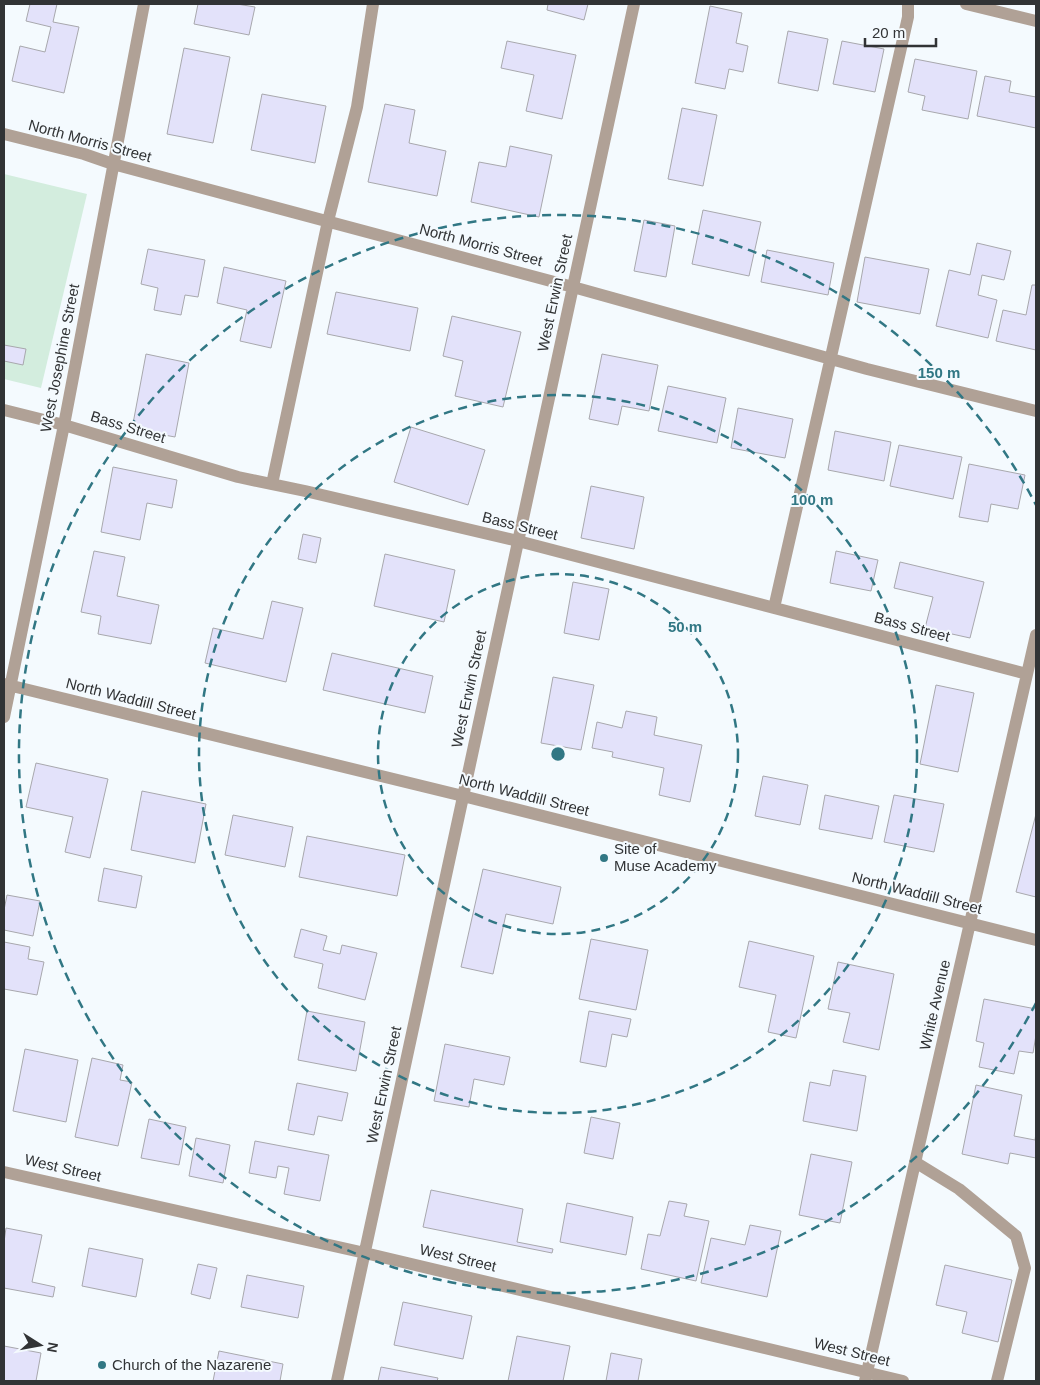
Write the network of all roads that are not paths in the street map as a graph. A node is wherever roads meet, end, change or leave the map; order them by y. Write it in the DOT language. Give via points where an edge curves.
graph roads {
  1 [pos="144,4"];
  2 [pos="373,4"];
  3 [pos="634,4"];
  4 [pos="908,4"];
  5 [pos="966,4"];
  6 [pos="1036,21"];
  7 [pos="4,134"];
  8 [pos="113,164"];
  9 [pos="328,221"];
  10 [pos="573,287"];
  11 [pos="830,359"];
  12 [pos="4,410"];
  13 [pos="1036,411"];
  14 [pos="64,425"];
  15 [pos="272,484"];
  16 [pos="518,541"];
  17 [pos="774,608"];
  18 [pos="1036,635"];
  19 [pos="1027,674"];
  20 [pos="7,685"];
  21 [pos="1030,690"];
  22 [pos="4,717"];
  23 [pos="463,796"];
  24 [pos="970,923"];
  25 [pos="1036,940"];
  26 [pos="916,1162"];
  27 [pos="4,1172"];
  28 [pos="365,1253"];
  29 [pos="866,1376"];
  30 [pos="337,1381"];
  31 [pos="903,1381"];
  32 [pos="997,1381"];
  1 -- 8 [label="street, West Josephine Street"];
  2 -- 9 [label="street" via="357,107"];
  3 -- 10 [label="street, West Erwin Street"];
  4 -- 11 [label="street" via="908,17"];
  5 -- 6 [label="street"];
  7 -- 8 [label="street, North Morris Street"];
  8 -- 9 [label="street, North Morris Street"];
  8 -- 14 [label="street, West Josephine Street"];
  9 -- 10 [label="street, North Morris Street"];
  9 -- 15 [label="street"];
  10 -- 11 [label="street, North Morris Street"];
  10 -- 16 [label="street, West Erwin Street"];
  11 -- 13 [label="street, North Morris Street"];
  11 -- 17 [label="street"];
  12 -- 14 [label="street, Bass Street"];
  14 -- 15 [label="street, Bass Street" via="238,477"];
  14 -- 20 [label="street, West Josephine Street"];
  15 -- 16 [label="street, Bass Street"];
  16 -- 17 [label="street, Bass Street"];
  16 -- 23 [label="street, West Erwin Street"];
  17 -- 19 [label="street, Bass Street"];
  18 -- 19 [label="street, White Avenue"];
  19 -- 21 [label="street, White Avenue"];
  20 -- 22 [label="street, West Josephine Street"];
  20 -- 23 [label="street, North Waddill Street"];
  21 -- 24 [label="street, White Avenue"];
  23 -- 24 [label="street, North Waddill Street"];
  23 -- 28 [label="street, West Erwin Street"];
  24 -- 25 [label="street, North Waddill Street"];
  24 -- 26 [label="street, White Avenue"];
  26 -- 29 [label="street, White Avenue"];
  26 -- 32 [label="street" via="959,1189 1016,1236 1025,1268"];
  27 -- 28 [label="street, West Street"];
  28 -- 29 [label="street, West Street"];
  28 -- 30 [label="street, West Erwin Street"];
  29 -- 31 [label="street, West Street"];
}
